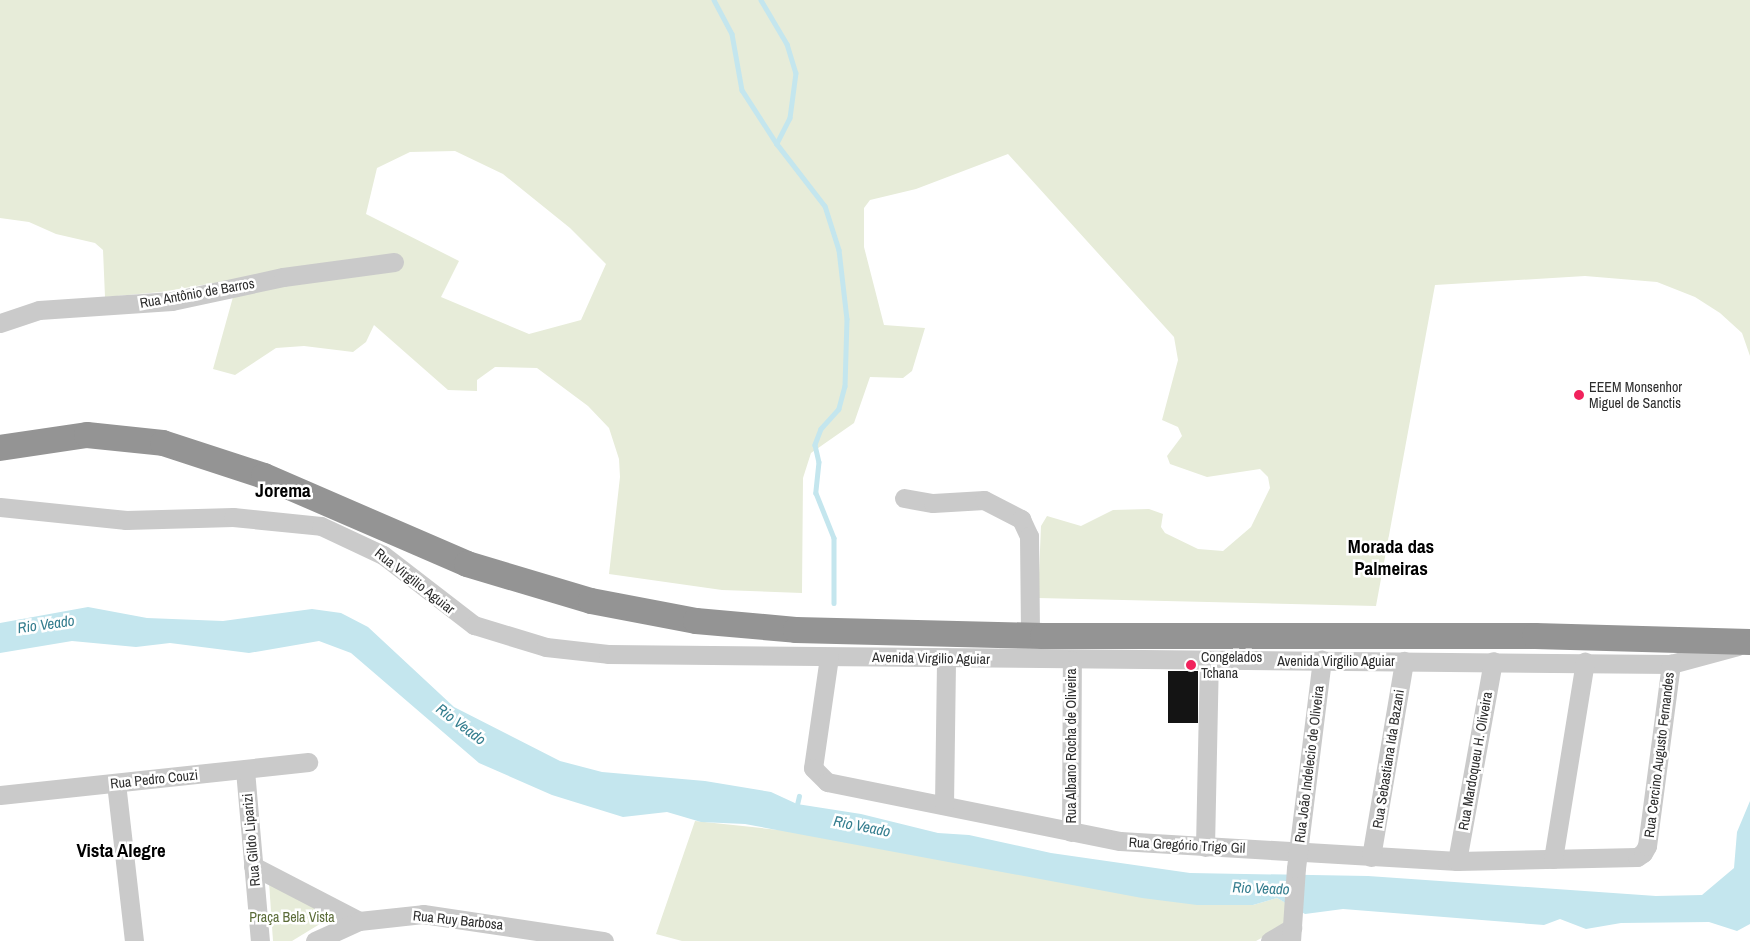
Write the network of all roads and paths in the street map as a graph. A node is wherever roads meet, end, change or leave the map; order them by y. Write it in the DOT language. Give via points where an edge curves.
graph roads {
  1 [pos="394,262"];
  2 [pos="0,323"];
  3 [pos="0,448"];
  4 [pos="904,498"];
  5 [pos="0,507"];
  6 [pos="1030,635"];
  7 [pos="1750,642"];
  8 [pos="829,657"];
  9 [pos="946,657"];
  10 [pos="1072,660"];
  11 [pos="1209,660"];
  12 [pos="1322,660"];
  13 [pos="1404,661"];
  14 [pos="1493,661"];
  15 [pos="1584,662"];
  16 [pos="1671,664"];
  17 [pos="308,762"];
  18 [pos="245,770"];
  19 [pos="116,783"];
  20 [pos="0,795"];
  21 [pos="944,805"];
  22 [pos="1071,832"];
  23 [pos="1647,846"];
  24 [pos="1205,847"];
  25 [pos="1372,857"];
  26 [pos="1297,859"];
  27 [pos="1553,859"];
  28 [pos="1457,861"];
  29 [pos="253,866"];
  30 [pos="359,921"];
  31 [pos="1292,932"];
  32 [pos="328,938"];
  33 [pos="134,941"];
  34 [pos="260,941"];
  35 [pos="604,941"];
  36 [pos="1270,941"];
  1 -- 2 [label="street, Rua Antônio de Barros" via="283,277 172,301 39,310"];
  3 -- 6 [label="highway" via="87,435 163,443 264,476 467,564 639,612 796,630"];
  4 -- 6 [label="street" via="933,503 984,500 1021,519 1029,536"];
  5 -- 8 [label="street, Rua Virgilio Aguiar" via="126,520 233,517 321,526 382,554 474,625 546,647 624,655"];
  6 -- 7 [label="highway" via="1536,636"];
  7 -- 16 [label="street, Avenida Virgilio Aguiar"];
  8 -- 9 [label="street, Avenida Virgilio Aguiar"];
  8 -- 21 [label="street, Rua Gregório Trigo Gil" via="813,768 827,782"];
  9 -- 10 [label="street, Avenida Virgilio Aguiar"];
  9 -- 21 [label="street"];
  10 -- 11 [label="street, Avenida Virgilio Aguiar"];
  10 -- 22 [label="street, Rua Albano Rocha de Oliveira"];
  11 -- 12 [label="street, Avenida Virgilio Aguiar"];
  11 -- 24 [label="street"];
  12 -- 13 [label="street, Avenida Virgilio Aguiar"];
  12 -- 26 [label="street, Rua João Indelecio de Oliveira"];
  13 -- 14 [label="street, Avenida Virgilio Aguiar"];
  13 -- 25 [label="street, Rua Sebastiana Ida Bazani"];
  14 -- 15 [label="street, Avenida Virgilio Aguiar"];
  14 -- 28 [label="street, Rua Mardoqueu H. Oliveira"];
  15 -- 16 [label="street, Avenida Virgilio Aguiar"];
  15 -- 27 [label="street"];
  16 -- 23 [label="street, Rua Cercino Augusto Fernandes"];
  17 -- 18 [label="street, Rua Pedro Couzi"];
  18 -- 19 [label="street, Rua Pedro Couzi"];
  18 -- 29 [label="street, Rua Gildo Liparizi"];
  19 -- 20 [label="street, Rua Pedro Couzi"];
  19 -- 33 [label="street"];
  21 -- 22 [label="street, Rua Gregório Trigo Gil"];
  22 -- 24 [label="street, Rua Gregório Trigo Gil" via="1120,841"];
  23 -- 27 [label="street, Rua Gregório Trigo Gil" via="1637,857"];
  24 -- 26 [label="street, Rua Gregório Trigo Gil"];
  25 -- 26 [label="street, Rua Gregório Trigo Gil"];
  25 -- 28 [label="street, Rua Gregório Trigo Gil"];
  26 -- 31 [label="street, Rua João Indelecio de Oliveira"];
  27 -- 28 [label="street, Rua Gregório Trigo Gil"];
  29 -- 30 [label="street"];
  29 -- 34 [label="street, Rua Gildo Liparizi"];
  30 -- 32 [label="street, Rua Ruy Barbosa"];
  30 -- 35 [label="street, Rua Ruy Barbosa" via="400,915 442,916"];
  31 -- 36 [label="street"];
}
